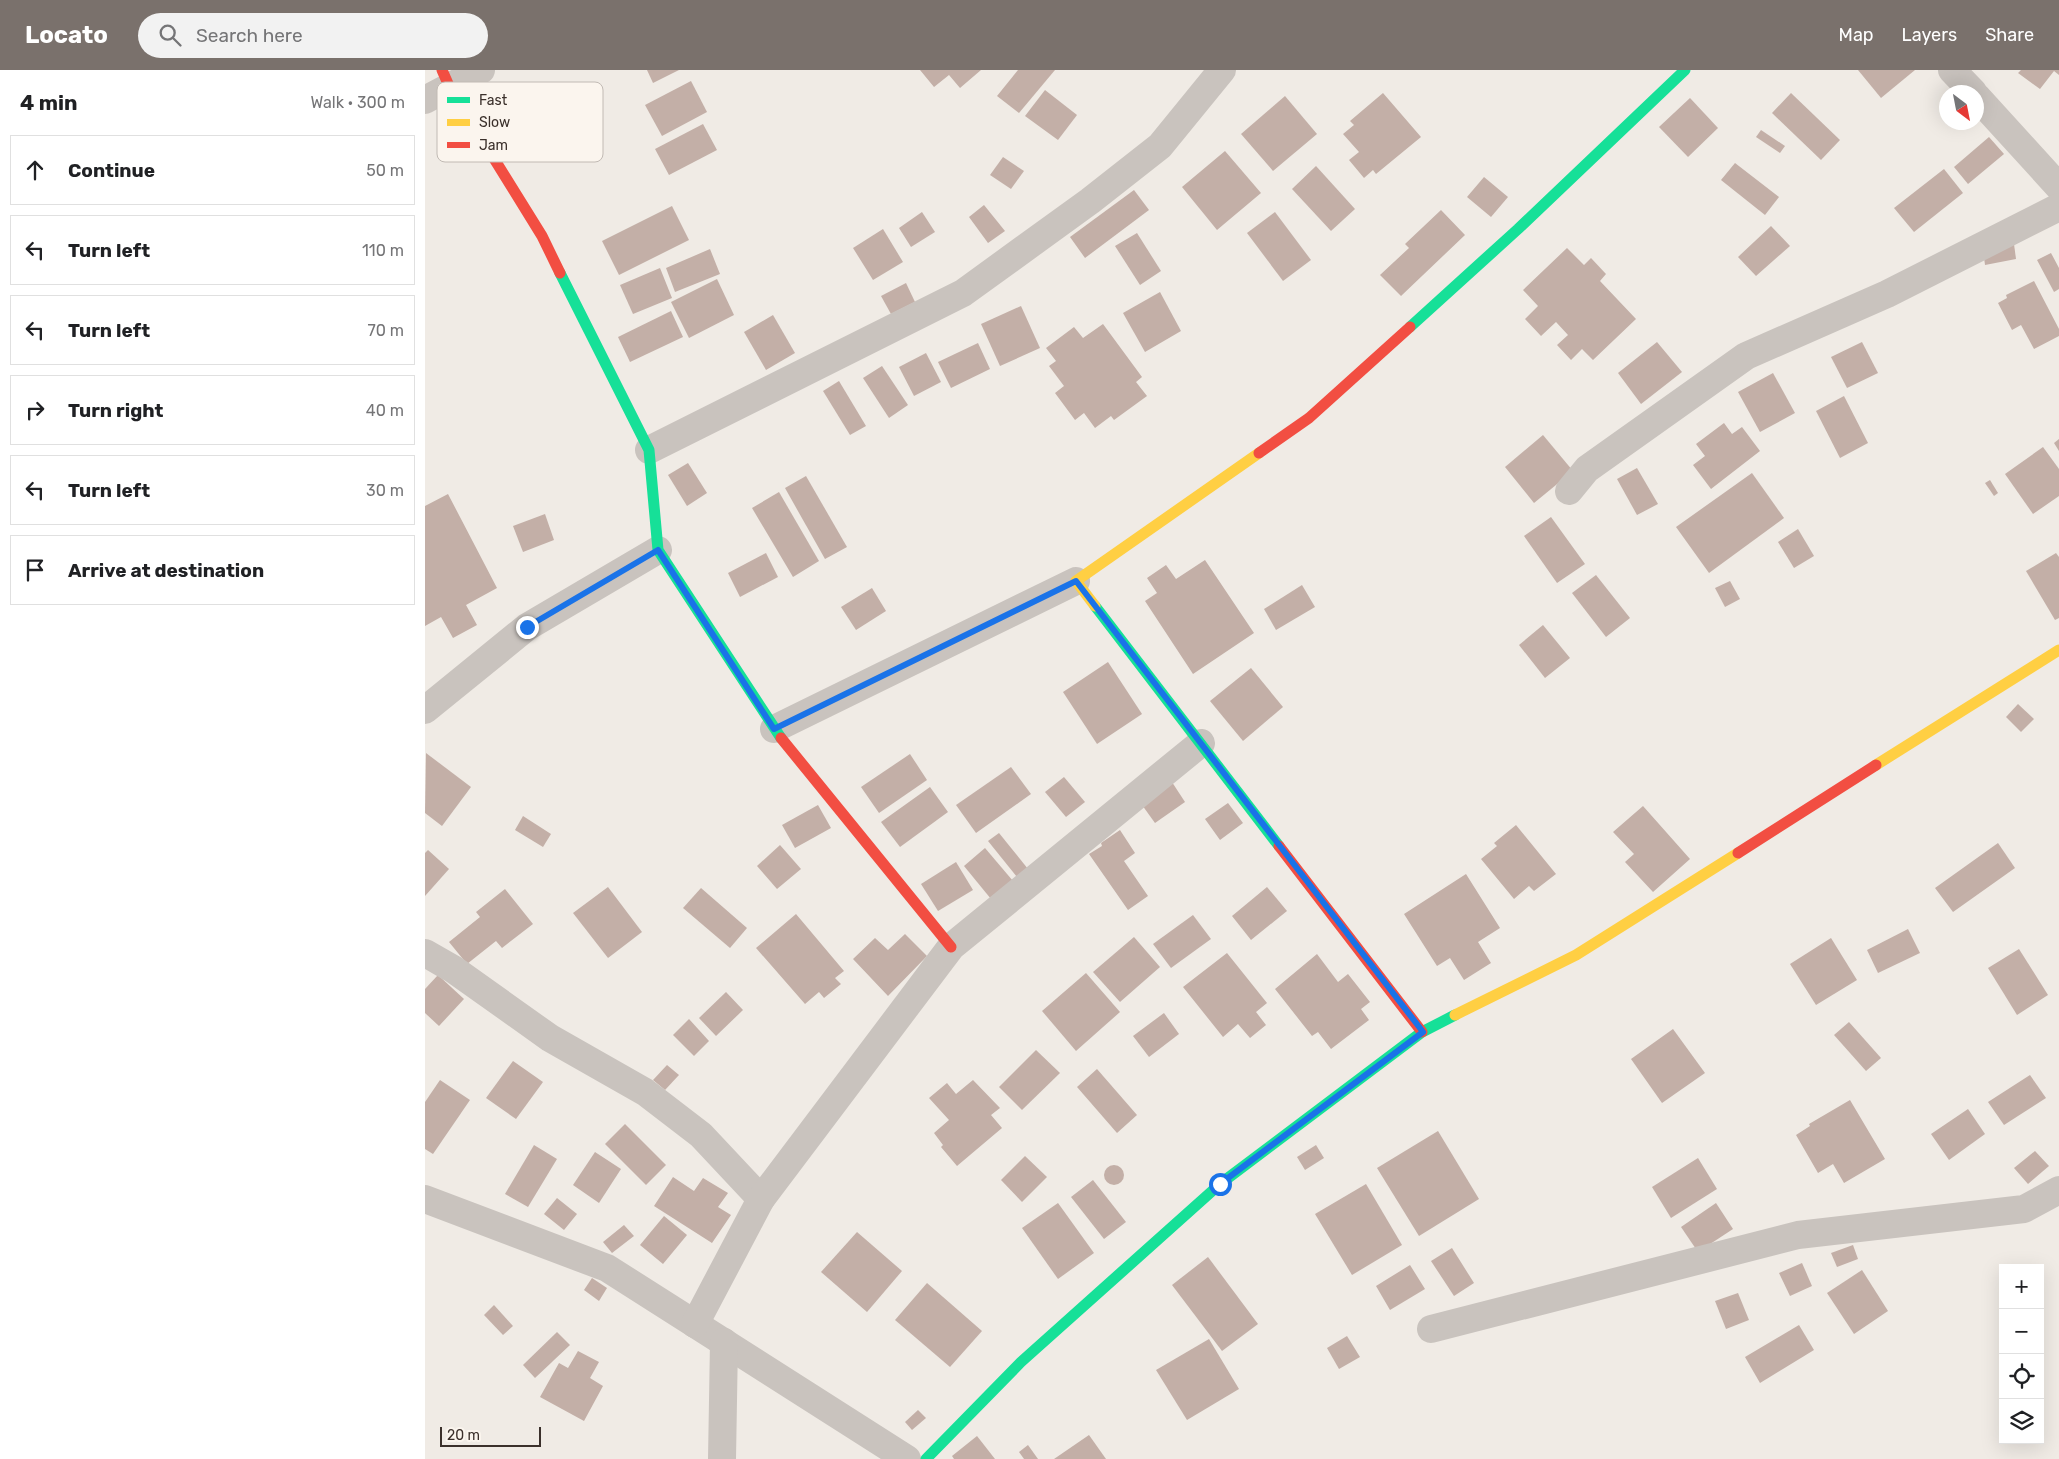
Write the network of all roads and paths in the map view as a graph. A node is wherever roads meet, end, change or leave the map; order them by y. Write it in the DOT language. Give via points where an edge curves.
graph roads {
  1 [pos="481,70"];
  2 [pos="1222,70"];
  3 [pos="1685,70"];
  4 [pos="1952,70"];
  5 [pos="446,78"];
  6 [pos="1966,85"];
  7 [pos="437,87"];
  8 [pos="425,100"];
  9 [pos="1984,105"];
  10 [pos="497,162"];
  11 [pos="2059,187"];
  12 [pos="2059,207"];
  13 [pos="649,450"];
  14 [pos="1569,491"];
  15 [pos="658,550"];
  16 [pos="1076,581"];
  17 [pos="2059,650"];
  18 [pos="425,710"];
  19 [pos="774,729"];
  20 [pos="1201,743"];
  21 [pos="951,947"];
  22 [pos="425,953"];
  23 [pos="1423,1032"];
  24 [pos="2059,1190"];
  25 [pos="425,1199"];
  26 [pos="761,1200"];
  27 [pos="695,1324"];
  28 [pos="1431,1329"];
  29 [pos="724,1342"];
  30 [pos="722,1459"];
  31 [pos="907,1459"];
  32 [pos="926,1459"];
  1 -- 5 [label="street"];
  2 -- 13 [label="street" via="1160,146 963,293"];
  3 -- 16 [label="street" via="1518,228 1309,418"];
  4 -- 6 [label="street"];
  7 -- 8 [label="street"];
  9 -- 11 [label="street"];
  10 -- 13 [label="street" via="542,236"];
  12 -- 14 [label="street" via="1887,294 1746,356 1587,469"];
  13 -- 15 [label="street"];
  15 -- 18 [label="street" via="527,627"];
  15 -- 19 [label="street"];
  16 -- 19 [label="street"];
  16 -- 20 [label="street"];
  17 -- 23 [label="street" via="1576,955"];
  19 -- 21 [label="street"];
  20 -- 21 [label="street"];
  20 -- 23 [label="street"];
  21 -- 26 [label="street"];
  22 -- 26 [label="street" via="453,969 550,1038 645,1092 701,1135"];
  23 -- 32 [label="street" via="1220,1184 1021,1362"];
  24 -- 28 [label="street" via="2024,1209 1798,1235"];
  25 -- 27 [label="street" via="607,1268"];
  26 -- 27 [label="street"];
  27 -- 29 [label="street"];
  29 -- 30 [label="street"];
  29 -- 31 [label="street"];
}
